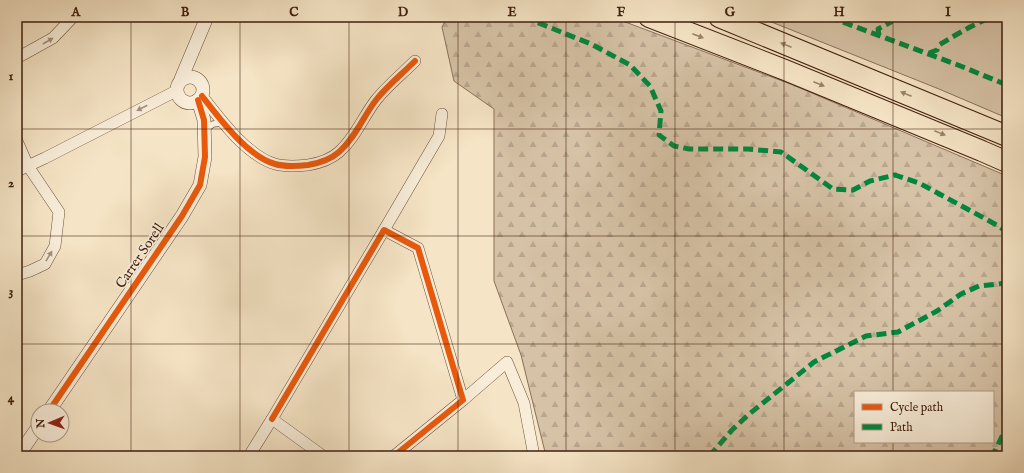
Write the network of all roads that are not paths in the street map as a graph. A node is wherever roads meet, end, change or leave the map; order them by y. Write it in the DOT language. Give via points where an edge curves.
graph roads {
  1 [pos="73,17"];
  2 [pos="207,17"];
  3 [pos="649,17"];
  4 [pos="719,17"];
  5 [pos="194,47"];
  6 [pos="17,58"];
  7 [pos="415,61"];
  8 [pos="198,80"];
  9 [pos="179,85"];
  10 [pos="200,98"];
  11 [pos="442,114"];
  12 [pos="223,123"];
  13 [pos="204,130"];
  14 [pos="1007,136"];
  15 [pos="17,141"];
  16 [pos="1007,162"];
  17 [pos="28,166"];
  18 [pos="17,171"];
  19 [pos="384,230"];
  20 [pos="17,274"];
  21 [pos="463,400"];
  22 [pos="54,403"];
  23 [pos="272,419"];
  24 [pos="30,439"];
  25 [pos="18,456"];
  26 [pos="249,456"];
  27 [pos="323,456"];
  28 [pos="394,456"];
  29 [pos="534,456"];
  6 -- 1 [label="street, one-way" via="53,38"];
  2 -- 5 [label="street"];
  3 -- 16 [label="highway, one-way"];
  14 -- 4 [label="highway, one-way"];
  5 -- 8 [label="street"];
  5 -- 9 [label="street"];
  7 -- 12 [label="street" via="376,99 346,145 326,161 302,166 275,164 255,153"];
  8 -- 9 [label="street" via="190,76"];
  8 -- 10 [label="street" via="203,87"];
  9 -- 10 [label="street" via="179,99 183,102 196,102"];
  9 -- 17 [label="street, one-way"];
  10 -- 12 [label="street"];
  10 -- 13 [label="street, Carrer Sorell"];
  11 -- 19 [label="street" via="439,136"];
  12 -- 13 [label="lane" via="213,124"];
  13 -- 22 [label="street, Carrer Sorell" via="205,157 200,185 182,216"];
  15 -- 17 [label="street"];
  17 -- 18 [label="street"];
  20 -- 17 [label="street, one-way" via="45,264 55,246 59,212"];
  19 -- 21 [label="street" via="418,248"];
  19 -- 23 [label="street"];
  21 -- 28 [label="street"];
  21 -- 29 [label="street" via="507,362 524,403"];
  23 -- 26 [label="street"];
  23 -- 27 [label="street"];
  24 -- 25 [label="street"];
}
